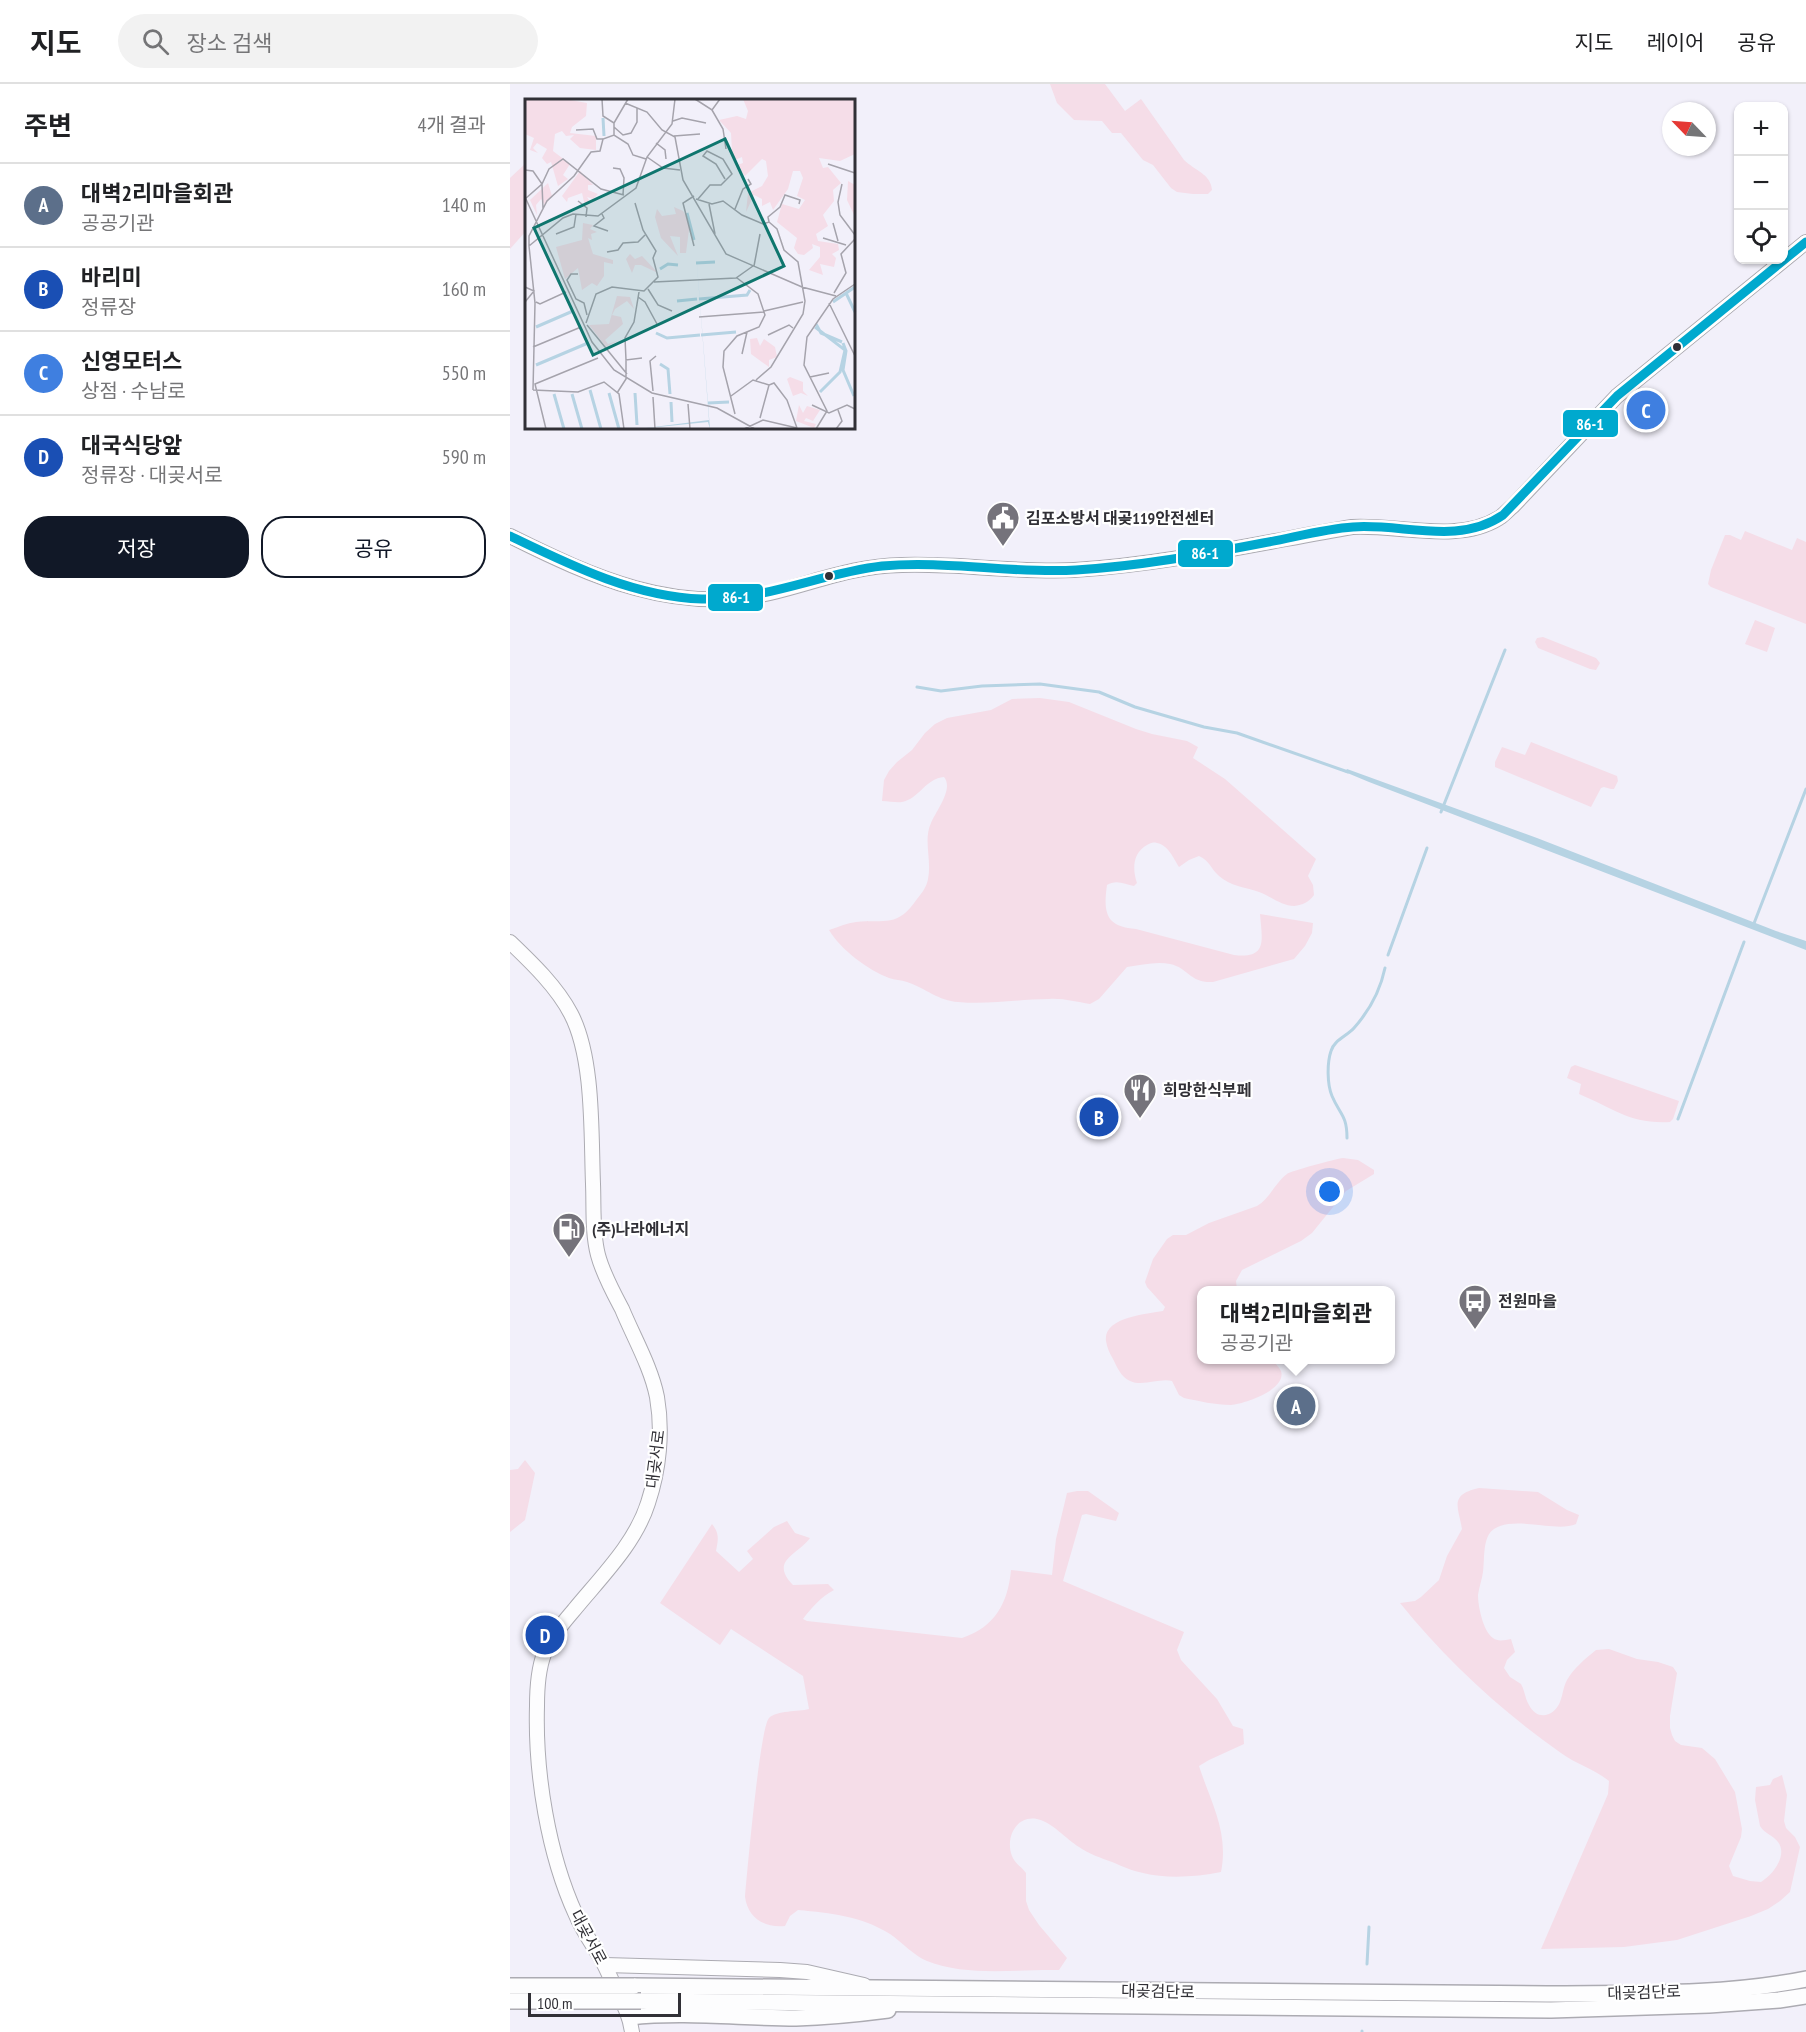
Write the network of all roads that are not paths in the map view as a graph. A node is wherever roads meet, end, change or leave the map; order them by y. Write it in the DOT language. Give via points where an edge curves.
graph roads {
  1 [pos="1806,242"];
  2 [pos="510,536"];
  3 [pos="510,942"];
  4 [pos="605,1965"];
  5 [pos="1806,1979"];
  6 [pos="510,1986"];
  7 [pos="881,1989"];
  8 [pos="1806,1996"];
  9 [pos="510,2001"];
  10 [pos="924,2002"];
  11 [pos="632,2025"];
  1 -- 2 [label="street" via="1617,396 1513,506 1498,518 1462,531 1352,527 1150,562 1072,570 867,567 769,593 714,599 659,595 615,584"];
  3 -- 4 [label="street, 대곶서로" via="556,991 575,1023 588,1082 598,1253 646,1362 659,1412 660,1445 647,1507 615,1561 555,1632 538,1678 537,1745 549,1827 575,1914"];
  4 -- 7 [label="street" via="780,1970 818,1974"];
  4 -- 11 [label="street, 대곶서로"];
  5 -- 7 [label="main road, 대곶검단로" via="1743,1988 1579,1994"];
  6 -- 7 [label="main road, 대곶검단로, bridge"];
  8 -- 10 [label="main road, 대곶검단로" via="1709,2005 1551,2010"];
  9 -- 10 [label="main road, 대곶검단로, bridge"];
  10 -- 11 [label="main road" via="892,2010 819,2017 666,2015"];
}
